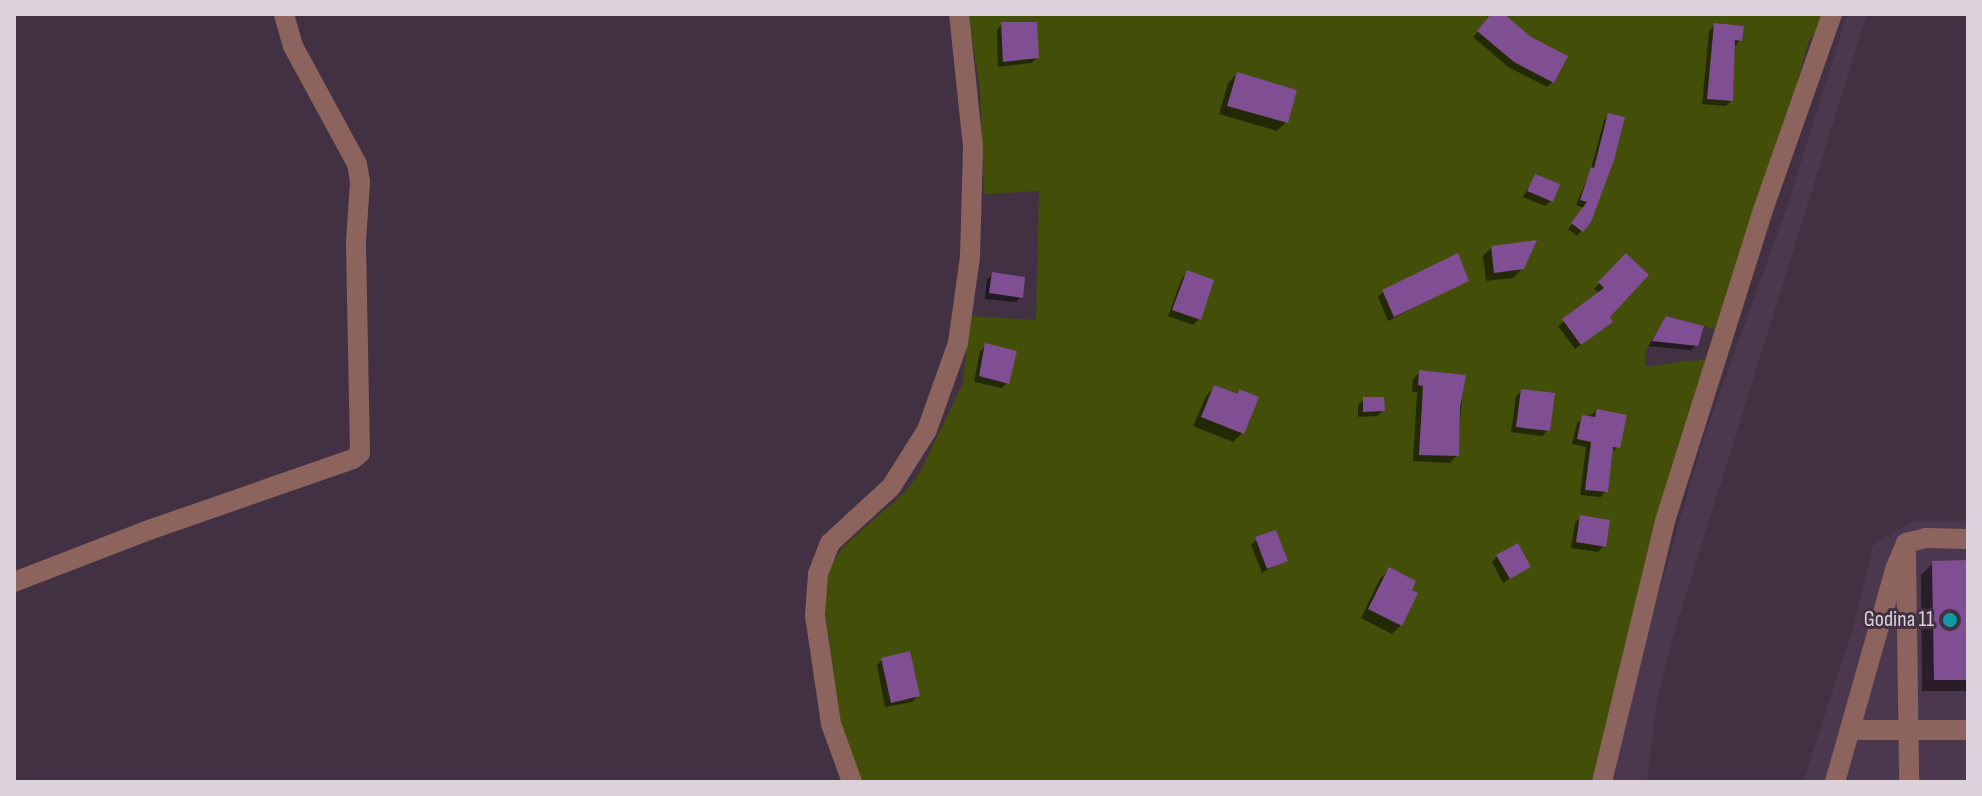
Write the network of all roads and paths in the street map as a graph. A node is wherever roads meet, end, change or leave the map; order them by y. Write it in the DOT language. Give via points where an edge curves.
graph roads {
  1 [pos="284,14"];
  2 [pos="959,14"];
  3 [pos="1832,14"];
  4 [pos="1968,539"];
  5 [pos="1906,543"];
  6 [pos="14,582"];
  7 [pos="1850,730"];
  8 [pos="1908,730"];
  9 [pos="1968,730"];
  10 [pos="852,782"];
  11 [pos="1602,782"];
  12 [pos="1835,782"];
  13 [pos="1909,782"];
  1 -- 6 [label="street" via="293,46 357,164 360,453"];
  2 -- 10 [label="street" via="973,147 970,256 958,343 927,430 891,487 830,543 818,574 815,615 831,724"];
  3 -- 11 [label="street" via="1763,210 1665,521"];
  4 -- 5 [label="street"];
  5 -- 7 [label="street"];
  5 -- 8 [label="street"];
  7 -- 8 [label="street"];
  7 -- 12 [label="street"];
  8 -- 9 [label="street"];
  8 -- 13 [label="street"];
}
